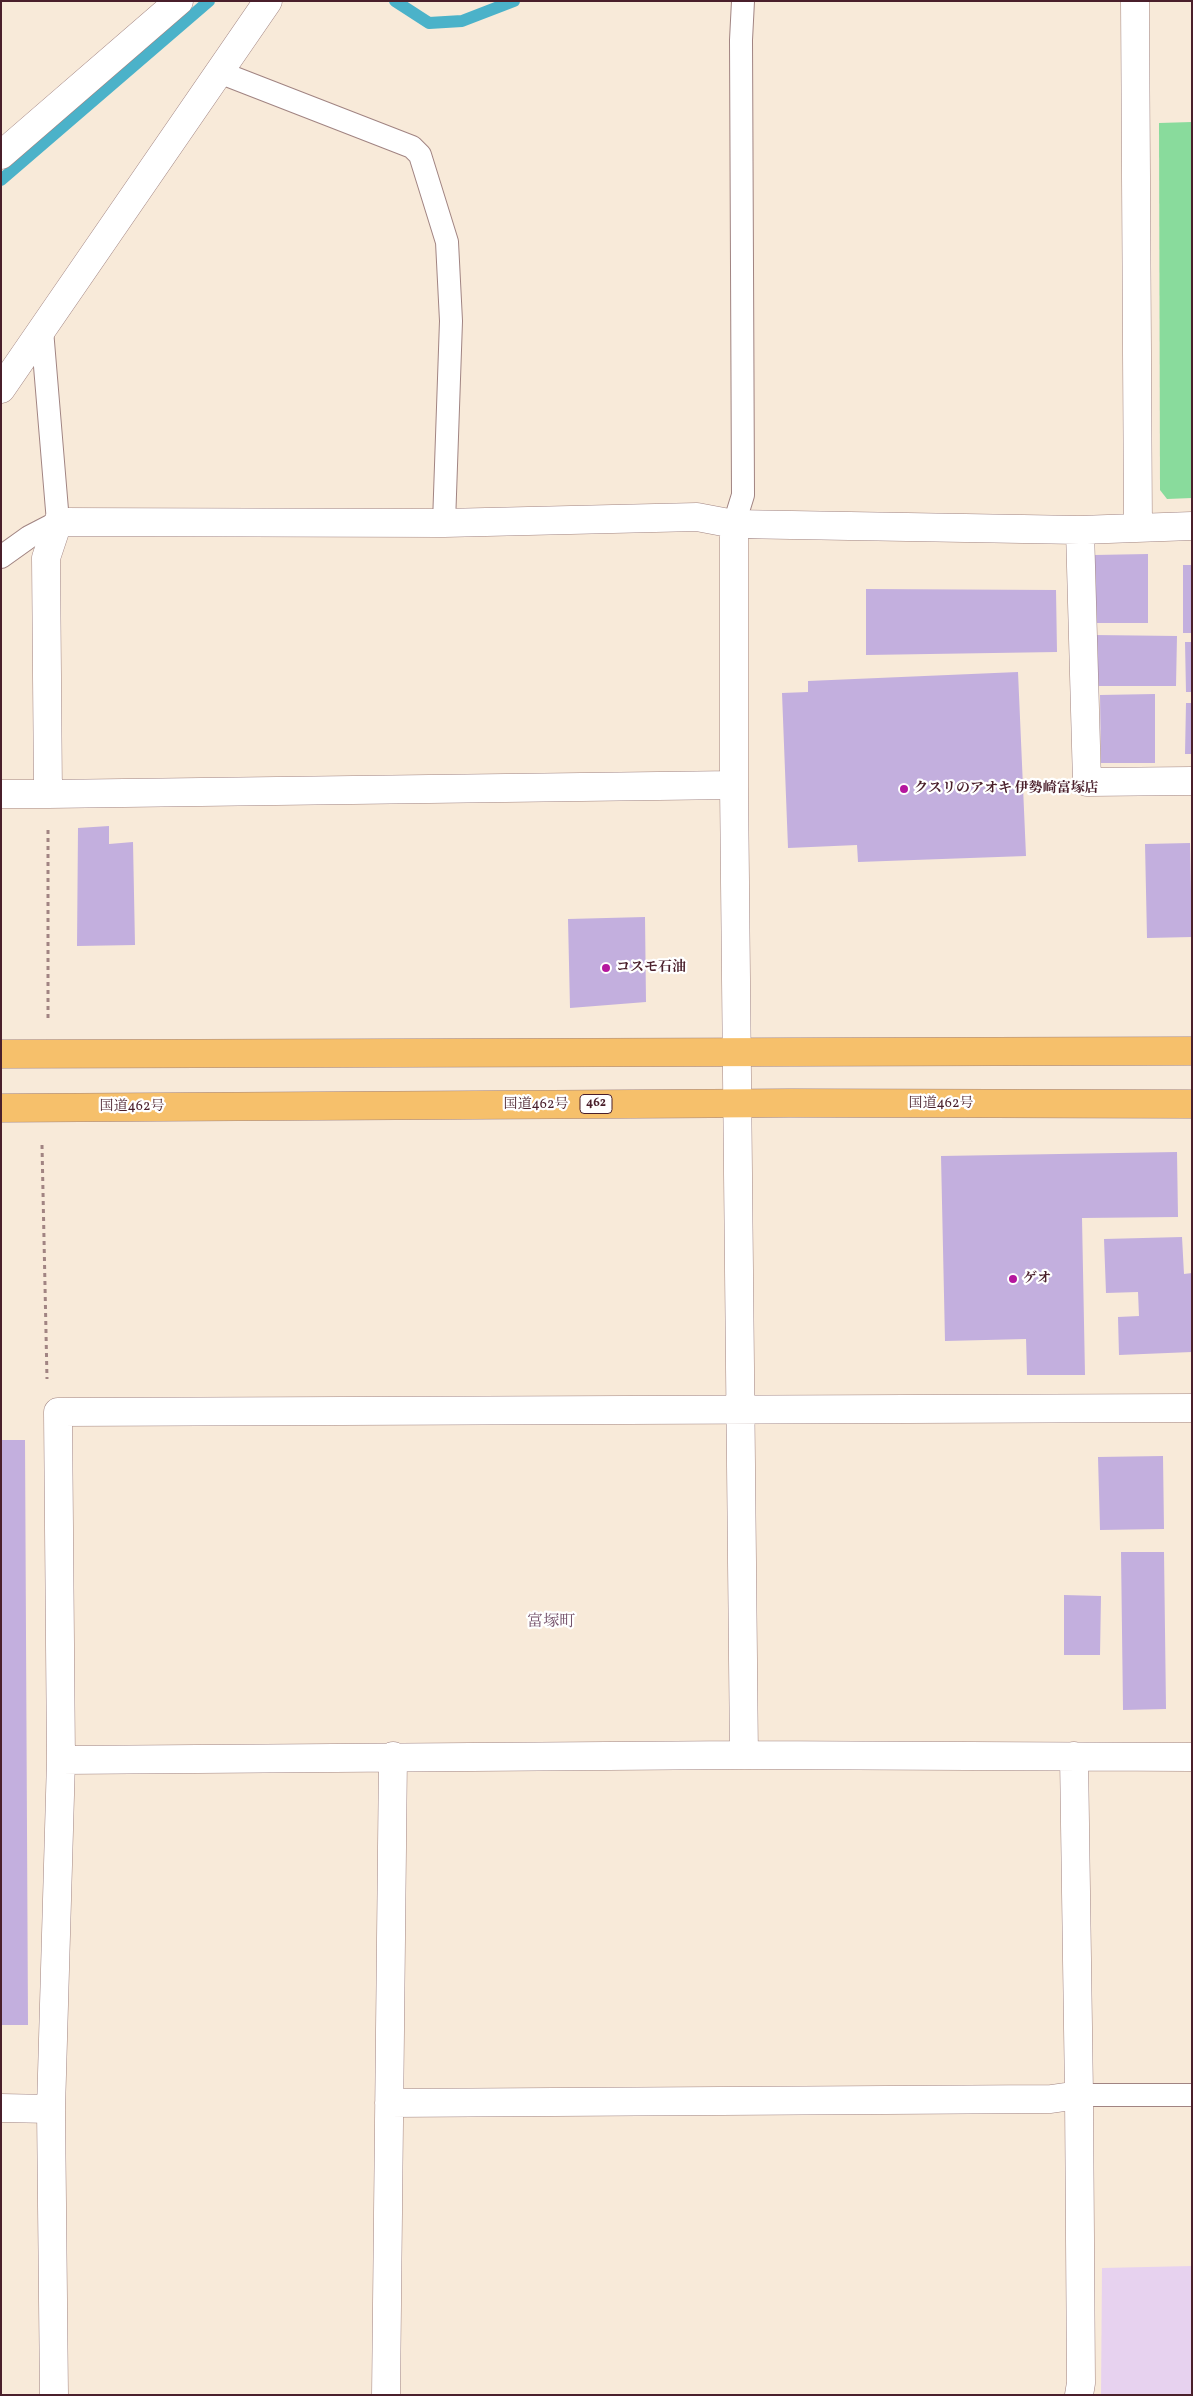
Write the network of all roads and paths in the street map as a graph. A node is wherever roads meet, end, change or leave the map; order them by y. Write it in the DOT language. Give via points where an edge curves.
graph roads {
  1 [pos="180,1"];
  2 [pos="268,1"];
  3 [pos="743,1"];
  4 [pos="1135,1"];
  5 [pos="219,72"];
  6 [pos="1,154"];
  7 [pos="42,330"];
  8 [pos="1,389"];
  9 [pos="58,522"];
  10 [pos="444,523"];
  11 [pos="734,524"];
  12 [pos="1192,526"];
  13 [pos="1138,527"];
  14 [pos="1080,530"];
  15 [pos="1,557"];
  16 [pos="1192,782"];
  17 [pos="734,785"];
  18 [pos="1,794"];
  19 [pos="48,794"];
  20 [pos="48,1024"];
  21 [pos="1192,1051"];
  22 [pos="738,1053"];
  23 [pos="1,1054"];
  24 [pos="739,1104"];
  25 [pos="1192,1104"];
  26 [pos="1,1108"];
  27 [pos="42,1145"];
  28 [pos="1192,1408"];
  29 [pos="740,1411"];
  30 [pos="58,1412"];
  31 [pos="744,1755"];
  32 [pos="393,1756"];
  33 [pos="1074,1756"];
  34 [pos="1192,1757"];
  35 [pos="61,1760"];
  36 [pos="1079,2095"];
  37 [pos="1192,2095"];
  38 [pos="389,2103"];
  39 [pos="1,2108"];
  40 [pos="51,2109"];
  41 [pos="54,2395"];
  42 [pos="386,2395"];
  43 [pos="1079,2395"];
  1 -- 6 [label="street"];
  2 -- 5 [label="street"];
  3 -- 11 [label="lane" via="743,495"];
  4 -- 13 [label="street"];
  5 -- 7 [label="street"];
  5 -- 10 [label="lane" via="412,147 420,155 447,242 451,321"];
  7 -- 8 [label="street"];
  7 -- 9 [label="lane"];
  9 -- 10 [label="street"];
  9 -- 15 [label="lane"];
  9 -- 19 [label="street" via="46,558"];
  10 -- 11 [label="street" via="697,517"];
  11 -- 14 [label="street"];
  11 -- 17 [label="street"];
  12 -- 13 [label="street"];
  13 -- 14 [label="street"];
  14 -- 16 [label="street" via="1087,782"];
  17 -- 19 [label="street"];
  17 -- 22 [label="street"];
  18 -- 19 [label="street"];
  19 -- 20 [label="path"];
  21 -- 22 [label="highway"];
  22 -- 23 [label="highway"];
  22 -- 24 [label="street"];
  24 -- 25 [label="highway, 国道462号 / 462"];
  24 -- 26 [label="highway, 国道462号 / 462"];
  24 -- 29 [label="street"];
  27 -- 30 [label="path" via="47,1392"];
  28 -- 29 [label="street"];
  29 -- 30 [label="street"];
  29 -- 31 [label="street"];
  30 -- 35 [label="street"];
  31 -- 32 [label="street"];
  31 -- 33 [label="street"];
  32 -- 35 [label="street"];
  32 -- 38 [label="street"];
  33 -- 34 [label="street"];
  33 -- 36 [label="street"];
  35 -- 40 [label="street"];
  36 -- 37 [label="lane"];
  36 -- 38 [label="street" via="1051,2100"];
  36 -- 43 [label="street"];
  38 -- 42 [label="street"];
  39 -- 40 [label="street"];
  40 -- 41 [label="street"];
}
